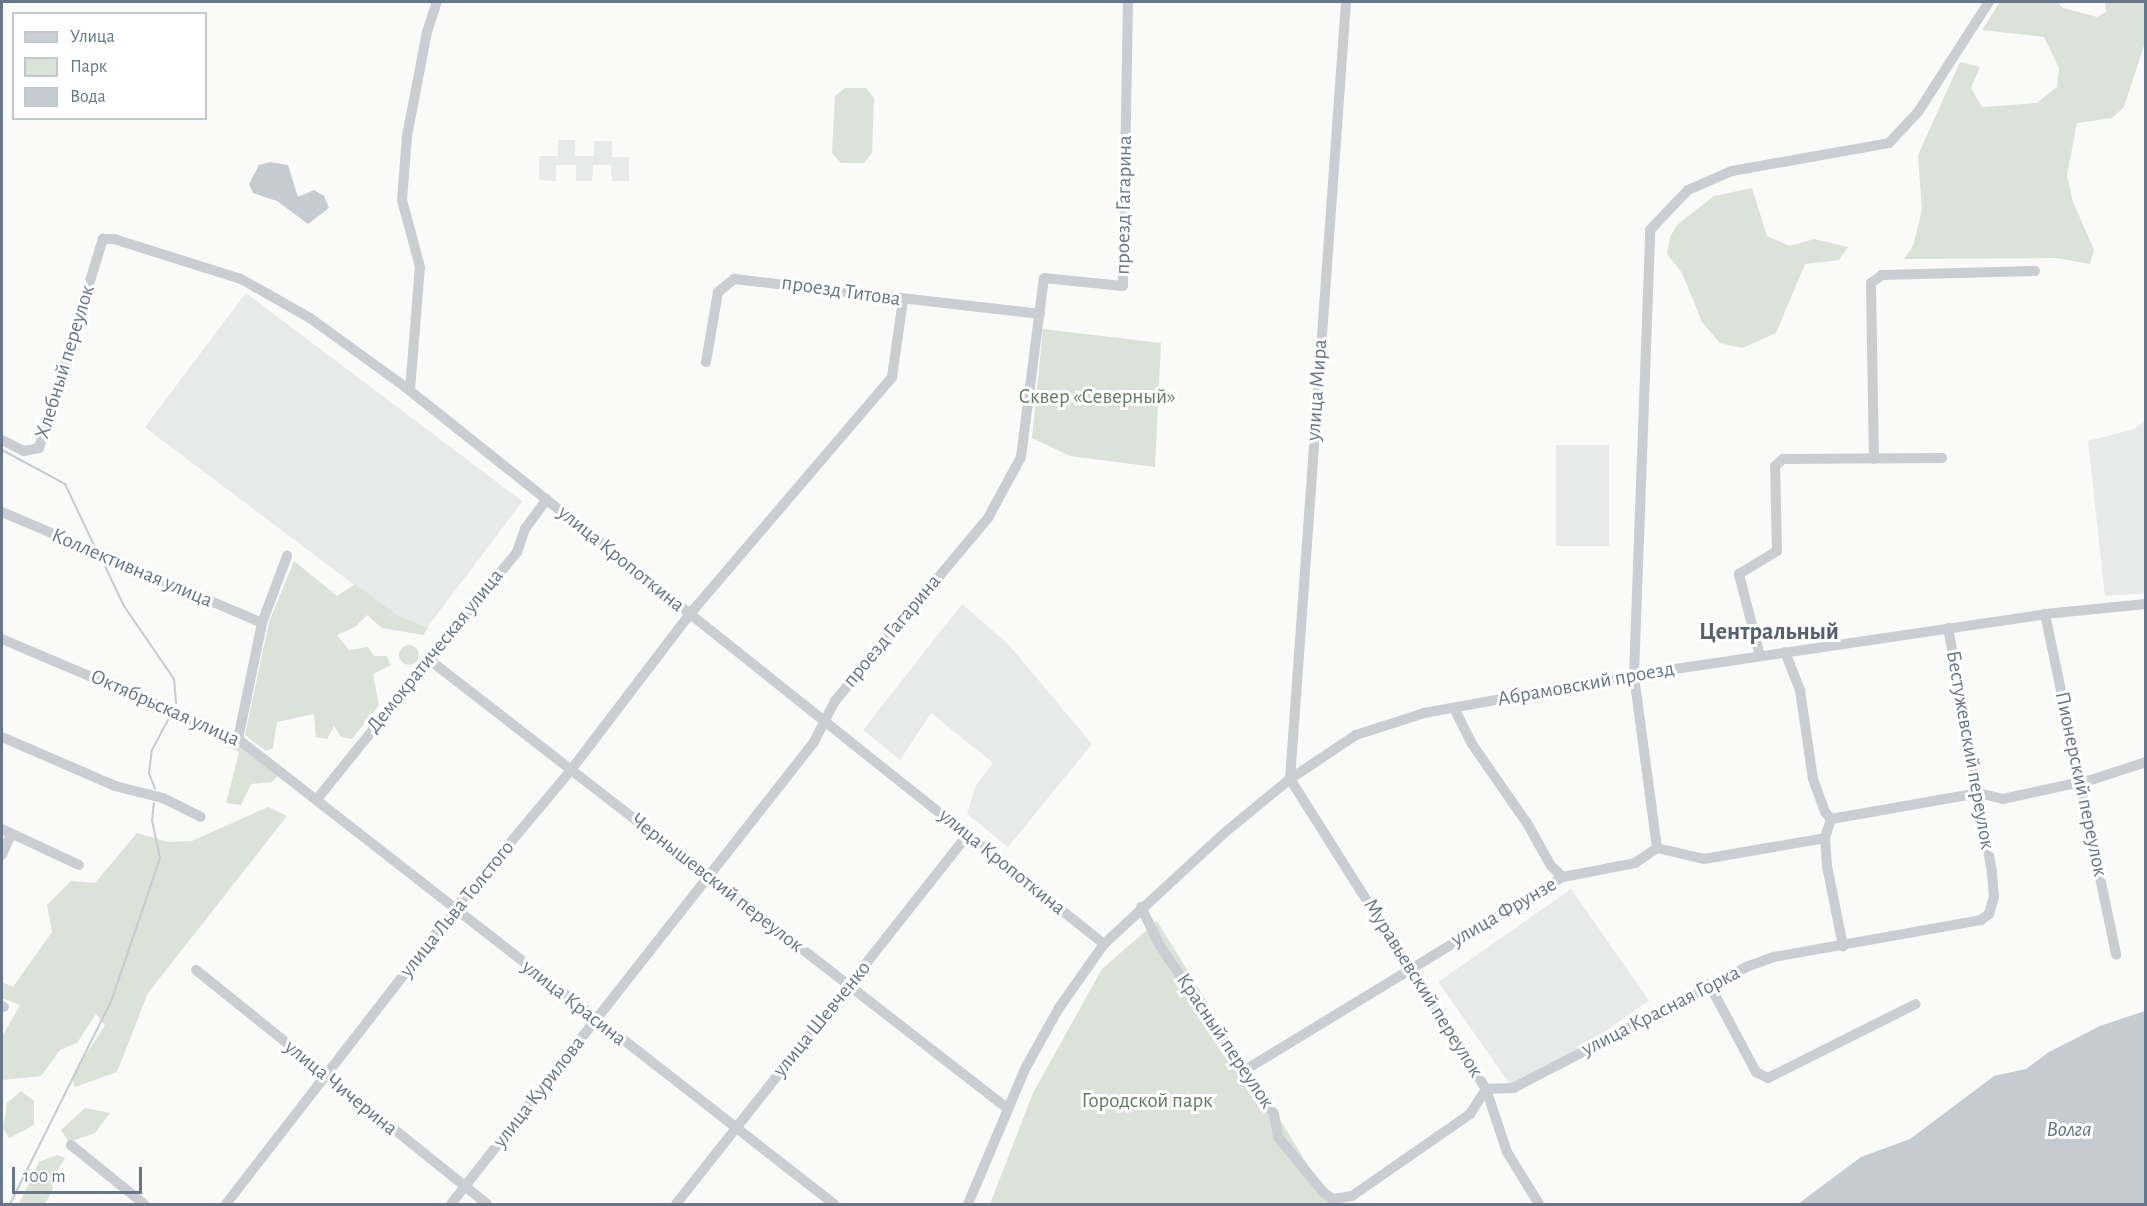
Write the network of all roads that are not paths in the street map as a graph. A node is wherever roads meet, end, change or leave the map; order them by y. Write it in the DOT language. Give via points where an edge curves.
graph roads {
  1 [pos="437,2"];
  2 [pos="1128,2"];
  3 [pos="1346,2"];
  4 [pos="1989,2"];
  5 [pos="103,239"];
  6 [pos="2035,271"];
  7 [pos="903,300"];
  8 [pos="1040,314"];
  9 [pos="706,362"];
  10 [pos="407,388"];
  11 [pos="2,440"];
  12 [pos="1942,458"];
  13 [pos="1874,459"];
  14 [pos="547,499"];
  15 [pos="2,512"];
  16 [pos="286,556"];
  17 [pos="2145,604"];
  18 [pos="2045,614"];
  19 [pos="689,615"];
  20 [pos="262,623"];
  21 [pos="1948,628"];
  22 [pos="2,639"];
  23 [pos="1785,652"];
  24 [pos="1760,656"];
  25 [pos="427,658"];
  26 [pos="1634,675"];
  27 [pos="1454,708"];
  28 [pos="822,721"];
  29 [pos="2,737"];
  30 [pos="238,739"];
  31 [pos="2145,762"];
  32 [pos="571,770"];
  33 [pos="1290,779"];
  34 [pos="2078,781"];
  35 [pos="1979,793"];
  36 [pos="317,799"];
  37 [pos="201,817"];
  38 [pos="1831,819"];
  39 [pos="6,832"];
  40 [pos="968,834"];
  41 [pos="1825,838"];
  42 [pos="1658,848"];
  43 [pos="2,855"];
  44 [pos="79,865"];
  45 [pos="1992,872"];
  46 [pos="1563,878"];
  47 [pos="710,879"];
  48 [pos="1141,907"];
  49 [pos="454,910"];
  50 [pos="1104,944"];
  51 [pos="1843,946"];
  52 [pos="2116,955"];
  53 [pos="1410,967"];
  54 [pos="196,970"];
  55 [pos="1709,984"];
  56 [pos="850,986"];
  57 [pos="1916,1004"];
  58 [pos="596,1020"];
  59 [pos="1245,1070"];
  60 [pos="326,1076"];
  61 [pos="1486,1089"];
  62 [pos="1008,1108"];
  63 [pos="734,1128"];
  64 [pos="71,1145"];
  65 [pos="464,1187"];
  66 [pos="144,1204"];
  67 [pos="226,1204"];
  68 [pos="451,1204"];
  69 [pos="487,1204"];
  70 [pos="676,1204"];
  71 [pos="834,1204"];
  72 [pos="968,1204"];
  73 [pos="1539,1204"];
  1 -- 10 [label="street" via="427,32 407,136 402,200 420,267"];
  2 -- 8 [label="street, проезд Гагарина" via="1123,286 1044,278"];
  3 -- 33 [label="street, улица Мира"];
  4 -- 26 [label="street" via="1917,112 1889,143 1732,171 1688,190 1650,230"];
  5 -- 10 [label="street, улица Кропоткина" via="114,239 241,279 310,318"];
  5 -- 11 [label="street, Хлебный переулок" via="39,448 24,451"];
  6 -- 13 [label="street" via="1882,274 1871,283"];
  7 -- 8 [label="street, проезд Титова"];
  7 -- 9 [label="street, проезд Титова" via="846,289 734,279 718,292"];
  7 -- 19 [label="street, улица Льва Толстого" via="892,377"];
  8 -- 28 [label="street, проезд Гагарина" via="1021,457 988,518 902,617"];
  10 -- 14 [label="street, улица Кропоткина"];
  12 -- 13 [label="street"];
  13 -- 24 [label="street" via="1783,459 1776,466 1777,551 1739,574"];
  14 -- 19 [label="street, улица Кропоткина"];
  14 -- 25 [label="street, Демократическая улица" via="525,529 517,552"];
  15 -- 20 [label="street, Коллективная улица"];
  16 -- 20 [label="street"];
  17 -- 18 [label="street, Абрамовский проезд"];
  18 -- 21 [label="street, Абрамовский проезд"];
  18 -- 34 [label="street, Пионерский переулок"];
  19 -- 28 [label="street, улица Кропоткина"];
  19 -- 32 [label="street, улица Льва Толстого"];
  20 -- 30 [label="street"];
  21 -- 23 [label="street, Абрамовский проезд"];
  21 -- 35 [label="street, Бестужевский переулок"];
  22 -- 30 [label="street, Октябрьская улица"];
  23 -- 24 [label="street, Абрамовский проезд"];
  23 -- 38 [label="street" via="1800,690 1813,779"];
  24 -- 26 [label="street, Абрамовский проезд"];
  25 -- 32 [label="street, Чернышевский переулок"];
  25 -- 36 [label="street, Демократическая улица"];
  26 -- 27 [label="street, Абрамовский проезд"];
  26 -- 42 [label="street"];
  27 -- 33 [label="street, Абрамовский проезд" via="1356,735"];
  27 -- 46 [label="street" via="1551,866"];
  28 -- 40 [label="street, улица Кропоткина"];
  28 -- 47 [label="street, улица Курилова" via="814,742"];
  29 -- 37 [label="street" via="115,786 163,798"];
  30 -- 36 [label="street, Октябрьская улица"];
  31 -- 34 [label="street"];
  32 -- 47 [label="street, Чернышевский переулок"];
  32 -- 49 [label="street, улица Льва Толстого"];
  33 -- 48 [label="street, Абрамовский проезд"];
  33 -- 53 [label="street, Муравьевский переулок"];
  34 -- 35 [label="street" via="2003,799"];
  34 -- 52 [label="street, Пионерский переулок"];
  35 -- 38 [label="street"];
  35 -- 45 [label="street, Бестужевский переулок"];
  36 -- 49 [label="street, улица Красина"];
  38 -- 41 [label="street"];
  39 -- 43 [label="street"];
  39 -- 44 [label="street"];
  40 -- 50 [label="street, улица Кропоткина"];
  40 -- 56 [label="street, улица Шевченко"];
  41 -- 42 [label="street" via="1704,859"];
  41 -- 51 [label="street"];
  42 -- 46 [label="street, улица Фрунзе" via="1635,863"];
  45 -- 51 [label="street, улица Красная Горка" via="1994,897 1989,914 1981,920"];
  46 -- 53 [label="street, улица Фрунзе"];
  47 -- 56 [label="street, Чернышевский переулок"];
  47 -- 58 [label="street, улица Курилова"];
  48 -- 50 [label="street, Абрамовский проезд"];
  48 -- 59 [label="street, Красный переулок" via="1160,946"];
  49 -- 58 [label="street, улица Красина"];
  49 -- 60 [label="street, улица Льва Толстого"];
  50 -- 62 [label="street, Абрамовский проезд" via="1059,1008"];
  51 -- 55 [label="street, улица Красная Горка" via="1774,957"];
  53 -- 59 [label="street, улица Фрунзе"];
  53 -- 61 [label="street, Муравьевский переулок"];
  54 -- 60 [label="street, улица Чичерина"];
  55 -- 57 [label="street" via="1756,1072 1768,1078"];
  55 -- 61 [label="street, улица Красная Горка" via="1513,1088"];
  56 -- 62 [label="street, Чернышевский переулок"];
  56 -- 63 [label="street, улица Шевченко"];
  58 -- 63 [label="street, улица Красина"];
  58 -- 65 [label="street, улица Курилова"];
  59 -- 61 [label="street, Красный переулок" via="1274,1114 1278,1137 1333,1199 1352,1196 1470,1114"];
  60 -- 65 [label="street, улица Чичерина"];
  60 -- 67 [label="street, улица Льва Толстого"];
  61 -- 73 [label="street, Муравьевский переулок" via="1507,1152"];
  62 -- 72 [label="street, Абрамовский проезд"];
  63 -- 70 [label="street, улица Шевченко"];
  63 -- 71 [label="street, улица Красина"];
  64 -- 66 [label="street"];
  65 -- 68 [label="street, улица Курилова"];
  65 -- 69 [label="street, улица Чичерина"];
}
